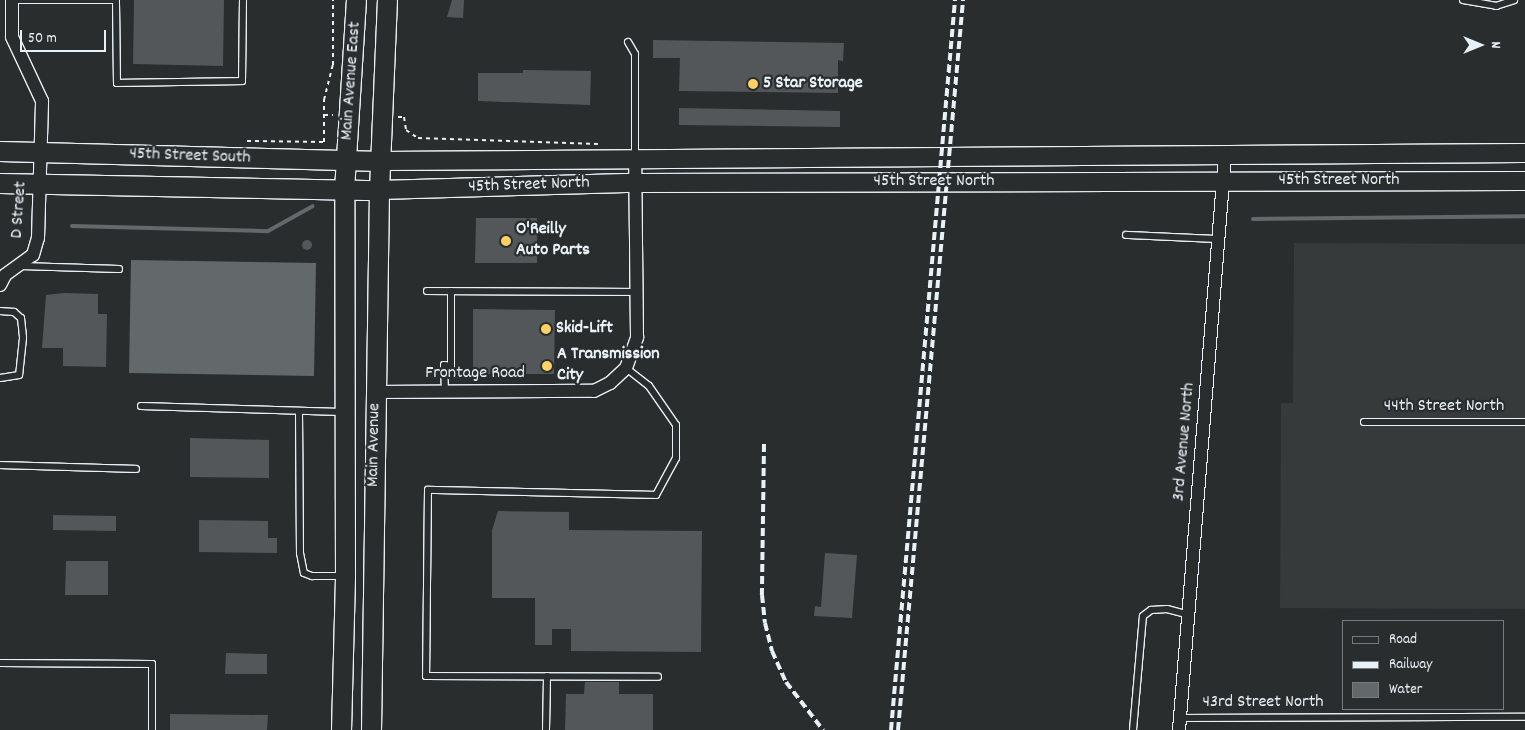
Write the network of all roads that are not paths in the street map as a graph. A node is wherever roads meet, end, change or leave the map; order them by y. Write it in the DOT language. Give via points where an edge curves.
graph roads {
  1 [pos="12,0"];
  2 [pos="243,0"];
  3 [pos="356,0"];
  4 [pos="387,0"];
  5 [pos="1463,0"];
  6 [pos="1514,0"];
  7 [pos="116,1"];
  8 [pos="628,42"];
  9 [pos="0,151"];
  10 [pos="40,151"];
  11 [pos="1525,152"];
  12 [pos="1225,156"];
  13 [pos="635,158"];
  14 [pos="346,161"];
  15 [pos="380,161"];
  16 [pos="1223,181"];
  17 [pos="1525,181"];
  18 [pos="0,183"];
  19 [pos="635,183"];
  20 [pos="40,184"];
  21 [pos="344,190"];
  22 [pos="379,190"];
  23 [pos="1126,235"];
  24 [pos="1219,239"];
  25 [pos="20,266"];
  26 [pos="118,269"];
  27 [pos="2,278"];
  28 [pos="427,291"];
  29 [pos="451,291"];
  30 [pos="637,292"];
  31 [pos="0,312"];
  32 [pos="626,368"];
  33 [pos="0,378"];
  34 [pos="375,392"];
  35 [pos="445,392"];
  36 [pos="141,406"];
  37 [pos="299,411"];
  38 [pos="342,412"];
  39 [pos="1364,422"];
  40 [pos="1525,422"];
  41 [pos="0,465"];
  42 [pos="136,469"];
  43 [pos="345,576"];
  44 [pos="1189,615"];
  45 [pos="0,663"];
  46 [pos="547,676"];
  47 [pos="658,676"];
  48 [pos="1525,717"];
  49 [pos="1180,724"];
  50 [pos="152,730"];
  51 [pos="341,730"];
  52 [pos="371,730"];
  53 [pos="546,730"];
  54 [pos="1133,730"];
  1 -- 7 [label="lane"];
  1 -- 10 [label="street" via="12,37 42,101"];
  2 -- 7 [label="lane" via="242,81 117,82"];
  3 -- 14 [label="main road, Main Avenue East"];
  4 -- 15 [label="main road, Main Avenue East"];
  5 -- 6 [label="lane" via="1496,6"];
  8 -- 13 [label="lane" via="635,54"];
  9 -- 10 [label="main road, 45th Street South"];
  10 -- 14 [label="main road, 45th Street South"];
  10 -- 20 [label="street, D Street"];
  11 -- 12 [label="main road, 45th Street North"];
  12 -- 13 [label="main road, 45th Street North"];
  12 -- 16 [label="street, 3rd Avenue North"];
  13 -- 15 [label="main road, 45th Street North"];
  13 -- 19 [label="street, Frontage Road"];
  14 -- 15 [label="main road, 45th Street South"];
  14 -- 21 [label="main road, Main Avenue"];
  15 -- 22 [label="main road, Main Avenue"];
  16 -- 17 [label="main road, 45th Street North"];
  16 -- 19 [label="main road, 45th Street North"];
  16 -- 24 [label="street, 3rd Avenue North"];
  18 -- 20 [label="main road, 45th Street South"];
  19 -- 22 [label="main road, 45th Street North"];
  19 -- 30 [label="street, Frontage Road"];
  20 -- 21 [label="main road, 45th Street South"];
  20 -- 25 [label="street, D Street" via="38,238 33,255"];
  21 -- 22 [label="main road, 45th Street North"];
  21 -- 38 [label="main road, Main Avenue"];
  22 -- 34 [label="main road, Main Avenue"];
  23 -- 24 [label="lane"];
  24 -- 44 [label="street, 3rd Avenue North"];
  25 -- 26 [label="lane"];
  25 -- 27 [label="street, D Street"];
  28 -- 29 [label="lane"];
  29 -- 30 [label="lane"];
  29 -- 35 [label="lane" via="451,366 444,365"];
  30 -- 32 [label="street, Frontage Road" via="637,337"];
  31 -- 33 [label="lane" via="14,312 21,318 23,338 19,375"];
  32 -- 35 [label="street, Frontage Road" via="610,383 594,391"];
  32 -- 46 [label="lane" via="649,386 676,425 676,458 656,495 428,490 426,676"];
  34 -- 35 [label="street, Frontage Road"];
  34 -- 52 [label="main road, Main Avenue"];
  36 -- 37 [label="lane"];
  37 -- 38 [label="lane"];
  37 -- 43 [label="lane" via="300,553 304,573"];
  38 -- 43 [label="main road, Main Avenue"];
  39 -- 40 [label="lane, 44th Street North"];
  41 -- 42 [label="lane"];
  43 -- 51 [label="main road, Main Avenue"];
  44 -- 49 [label="street, 3rd Avenue North"];
  44 -- 54 [label="lane" via="1151,610 1143,616"];
  45 -- 50 [label="lane" via="152,664"];
  46 -- 47 [label="lane"];
  46 -- 53 [label="lane"];
  48 -- 49 [label="lane, 43rd Street North"];
}
